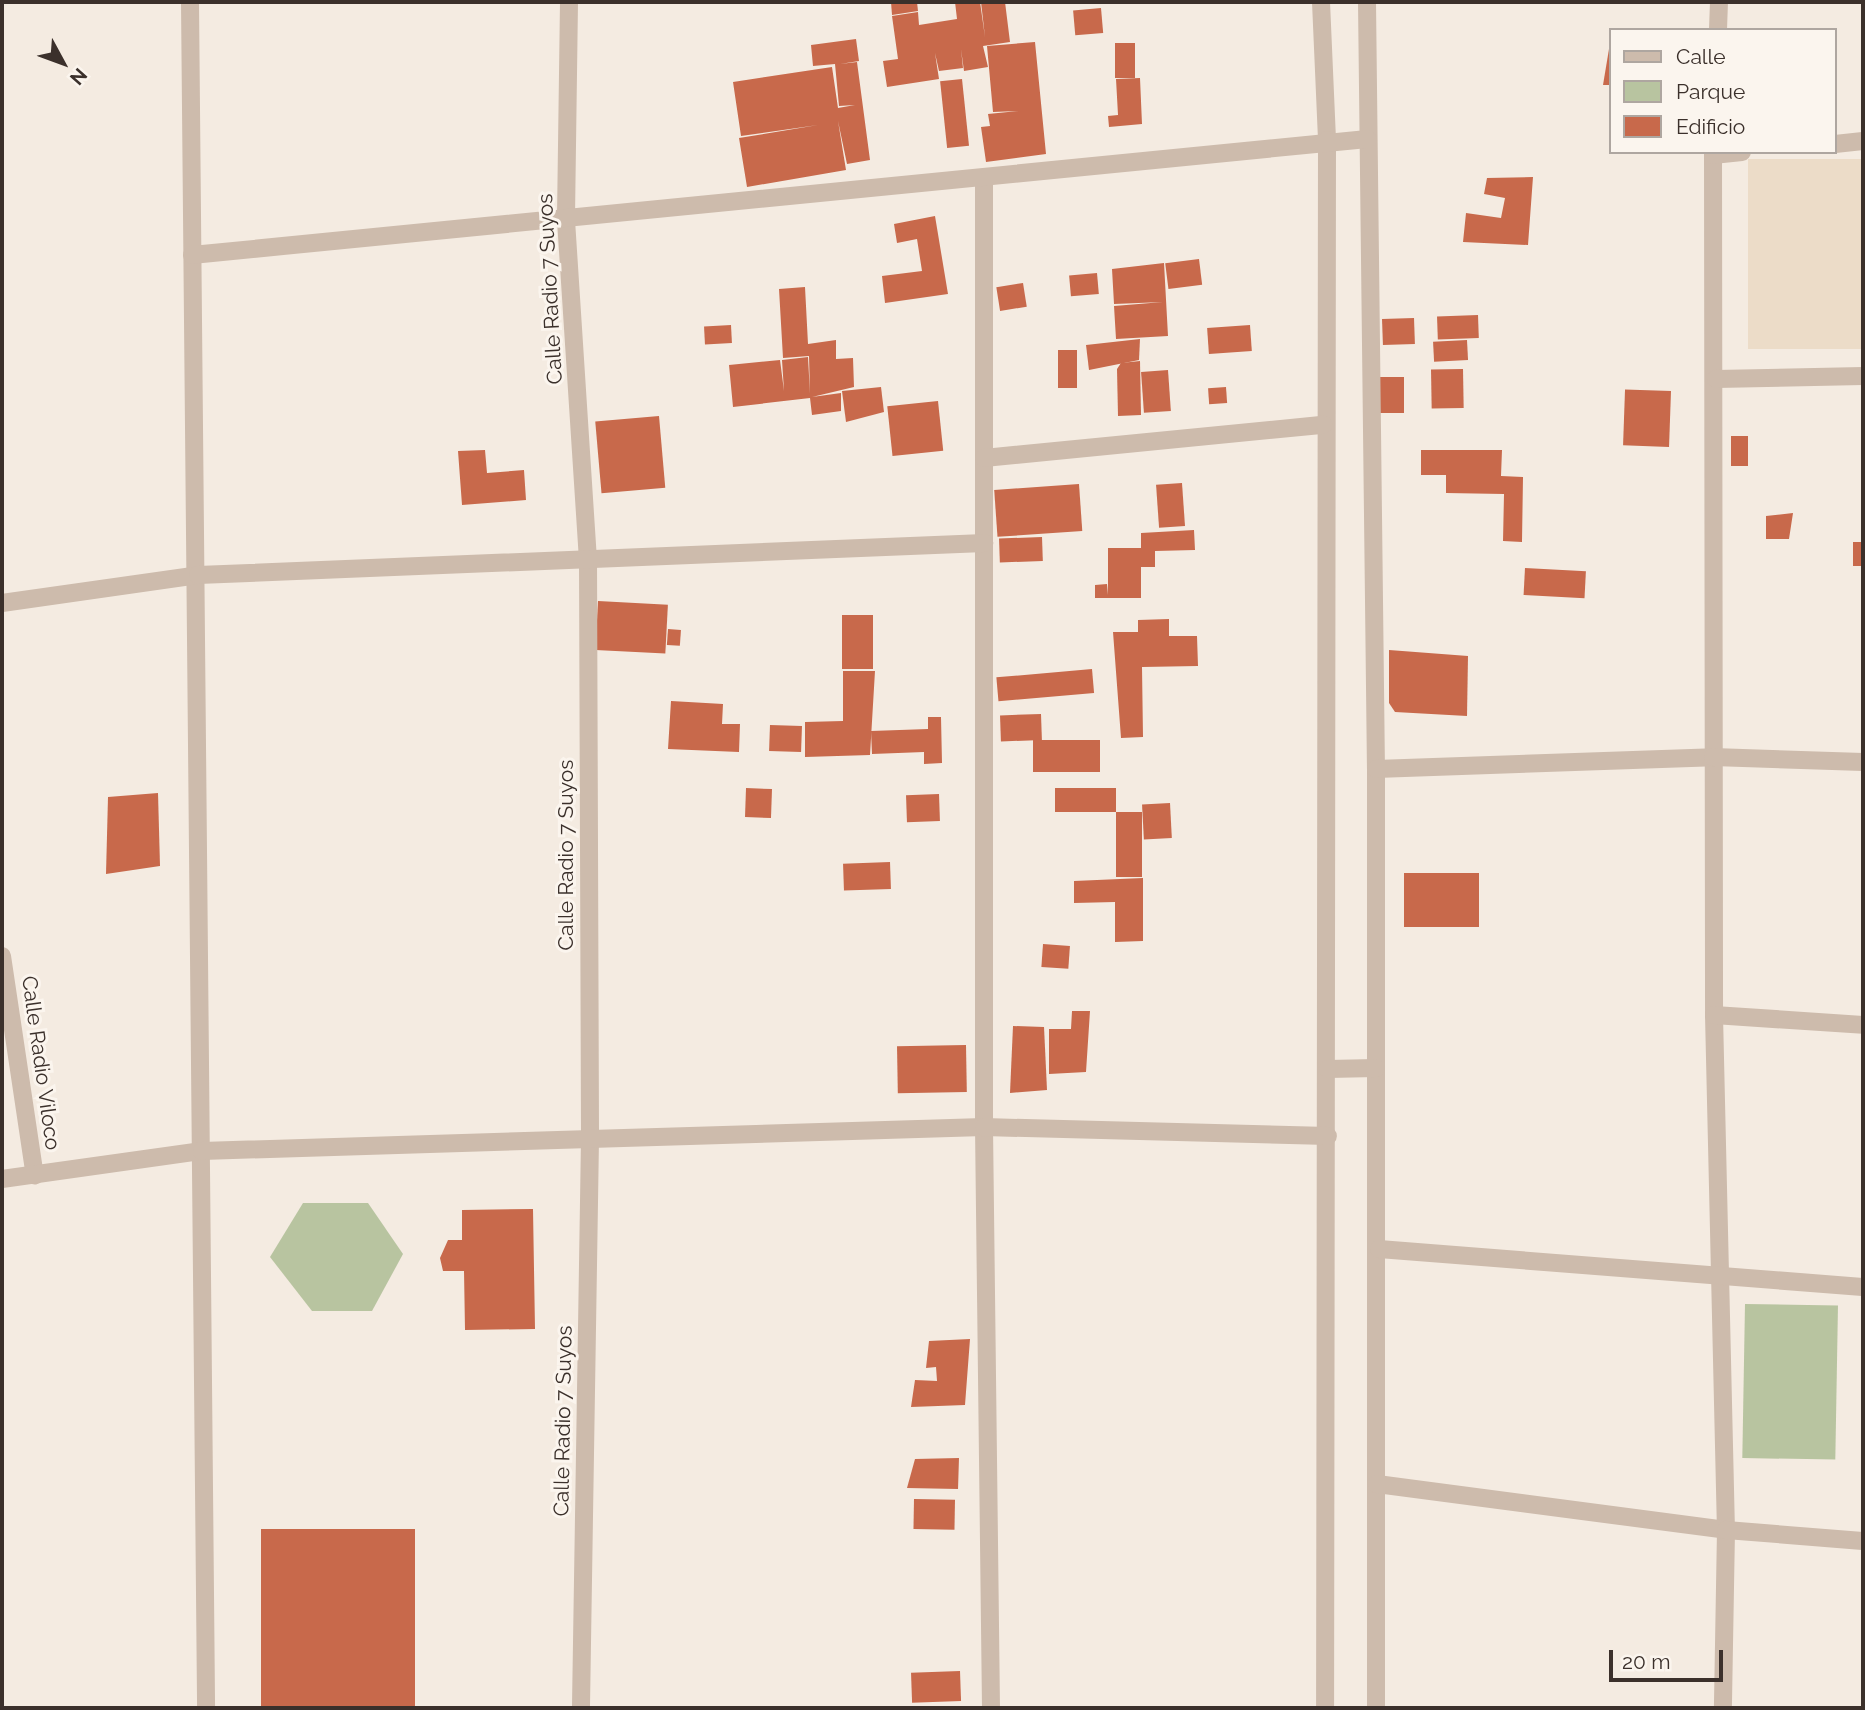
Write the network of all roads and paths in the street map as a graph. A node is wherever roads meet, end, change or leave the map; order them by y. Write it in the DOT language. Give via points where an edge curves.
graph roads {
  1 [pos="190,2"];
  2 [pos="569,2"];
  3 [pos="1321,2"];
  4 [pos="1367,2"];
  5 [pos="1719,2"];
  6 [pos="1718,28"];
  7 [pos="1367,139"];
  8 [pos="1327,140"];
  9 [pos="1863,141"];
  10 [pos="1837,144"];
  11 [pos="1713,154"];
  12 [pos="984,181"];
  13 [pos="566,220"];
  14 [pos="192,255"];
  15 [pos="1863,376"];
  16 [pos="1716,379"];
  17 [pos="1324,425"];
  18 [pos="984,458"];
  19 [pos="984,543"];
  20 [pos="588,559"];
  21 [pos="198,575"];
  22 [pos="2,603"];
  23 [pos="1713,757"];
  24 [pos="1863,762"];
  25 [pos="1376,769"];
  26 [pos="2,956"];
  27 [pos="1714,1015"];
  28 [pos="1863,1025"];
  29 [pos="1376,1068"];
  30 [pos="1328,1069"];
  31 [pos="984,1127"];
  32 [pos="1328,1136"];
  33 [pos="590,1139"];
  34 [pos="202,1151"];
  35 [pos="34,1176"];
  36 [pos="2,1179"];
  37 [pos="1379,1249"];
  38 [pos="1719,1279"];
  39 [pos="1863,1287"];
  40 [pos="1377,1483"];
  41 [pos="1726,1530"];
  42 [pos="1863,1541"];
  43 [pos="206,1708"];
  44 [pos="580,1708"];
  45 [pos="991,1708"];
  46 [pos="1325,1708"];
  47 [pos="1376,1708"];
  48 [pos="1723,1708"];
  1 -- 14 [label="street"];
  2 -- 13 [label="street, Calle Radio 7 Suyos"];
  3 -- 8 [label="street"];
  4 -- 7 [label="street"];
  5 -- 6 [label="street"];
  7 -- 8 [label="street"];
  7 -- 25 [label="street"];
  8 -- 12 [label="street"];
  8 -- 17 [label="street"];
  9 -- 10 [label="street"];
  11 -- 16 [label="street"];
  12 -- 13 [label="street"];
  12 -- 18 [label="street"];
  13 -- 14 [label="street"];
  13 -- 20 [label="street, Calle Radio 7 Suyos"];
  14 -- 21 [label="street"];
  15 -- 16 [label="street"];
  16 -- 23 [label="street"];
  17 -- 18 [label="street"];
  17 -- 30 [label="street"];
  18 -- 19 [label="street"];
  19 -- 20 [label="street"];
  19 -- 31 [label="street"];
  20 -- 21 [label="street"];
  20 -- 33 [label="street, Calle Radio 7 Suyos"];
  21 -- 22 [label="street"];
  21 -- 34 [label="street"];
  23 -- 24 [label="street"];
  23 -- 25 [label="street"];
  23 -- 27 [label="street"];
  25 -- 29 [label="street"];
  26 -- 35 [label="street, Calle Radio Viloco"];
  27 -- 28 [label="street"];
  27 -- 38 [label="street"];
  29 -- 30 [label="street"];
  29 -- 37 [label="street"];
  30 -- 32 [label="street"];
  31 -- 32 [label="street"];
  31 -- 33 [label="street"];
  31 -- 45 [label="street"];
  32 -- 46 [label="street"];
  33 -- 34 [label="street"];
  33 -- 44 [label="street, Calle Radio 7 Suyos"];
  34 -- 35 [label="street"];
  34 -- 43 [label="street"];
  35 -- 36 [label="street"];
  37 -- 38 [label="street"];
  37 -- 40 [label="street"];
  38 -- 39 [label="street"];
  38 -- 41 [label="street"];
  40 -- 41 [label="street"];
  40 -- 47 [label="street"];
  41 -- 42 [label="street"];
  41 -- 48 [label="street"];
}
